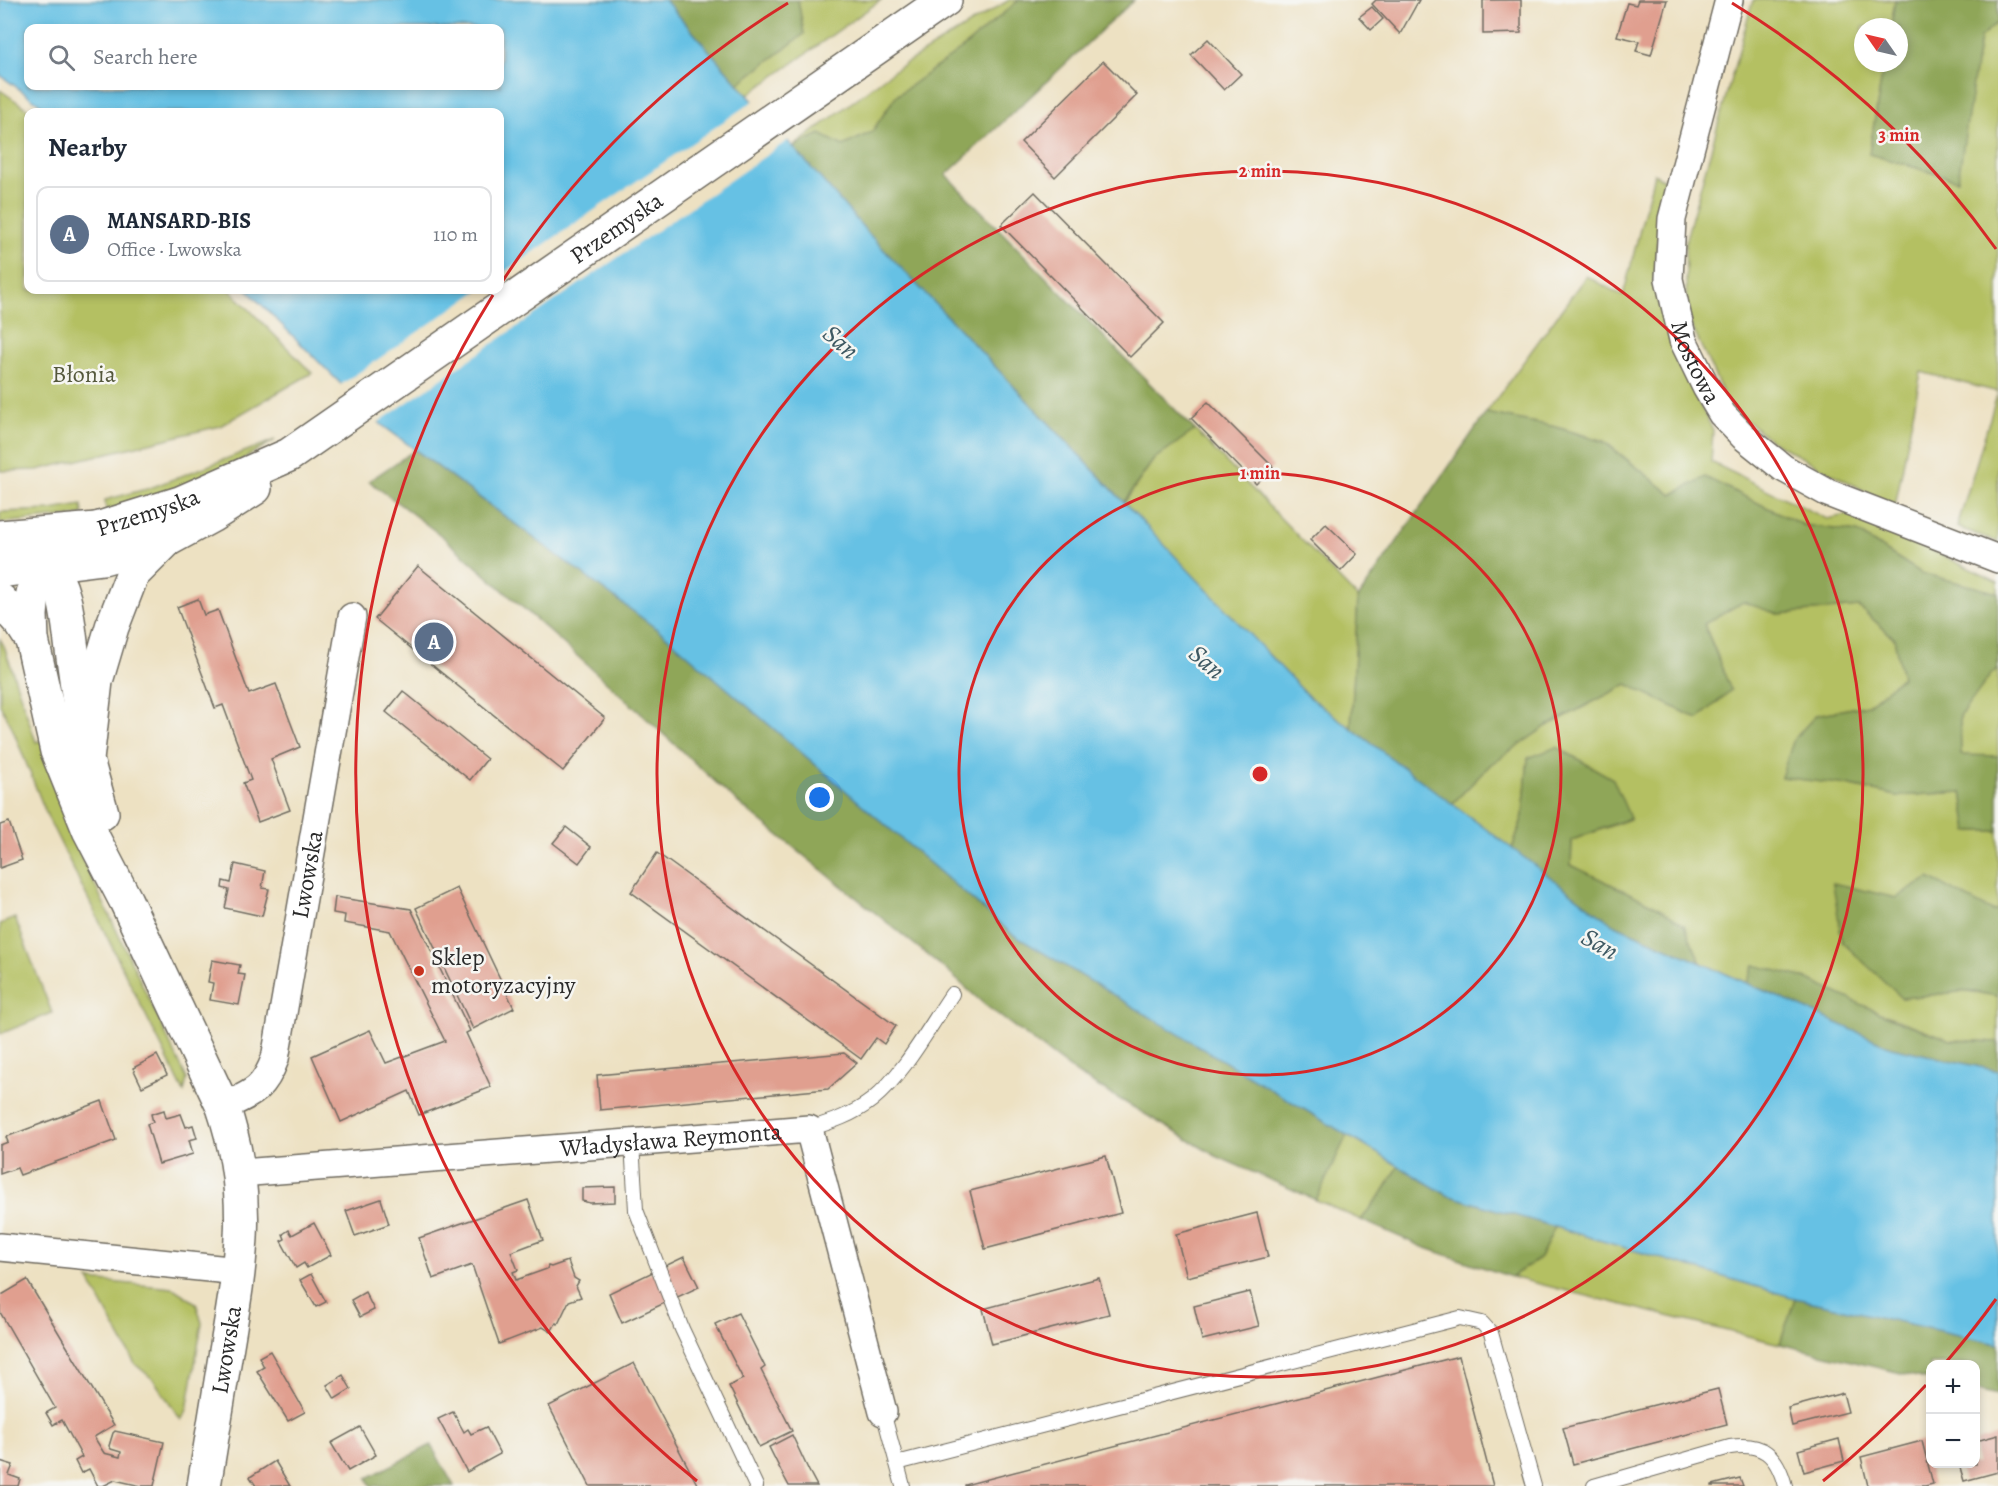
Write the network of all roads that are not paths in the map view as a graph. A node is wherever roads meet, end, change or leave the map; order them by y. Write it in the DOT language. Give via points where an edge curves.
graph roads {
  1 [pos="945,0"];
  2 [pos="1729,0"];
  3 [pos="299,448"];
  4 [pos="97,529"];
  5 [pos="0,539"];
  6 [pos="167,540"];
  7 [pos="1998,559"];
  8 [pos="49,567"];
  9 [pos="0,571"];
  10 [pos="0,600"];
  11 [pos="352,617"];
  12 [pos="32,640"];
  13 [pos="87,760"];
  14 [pos="126,901"];
  15 [pos="952,994"];
  16 [pos="223,1107"];
  17 [pos="809,1129"];
  18 [pos="632,1143"];
  19 [pos="240,1173"];
  20 [pos="0,1247"];
  21 [pos="240,1271"];
  22 [pos="883,1412"];
  23 [pos="897,1463"];
  24 [pos="204,1486"];
  25 [pos="756,1486"];
  26 [pos="903,1486"];
  27 [pos="1534,1486"];
  28 [pos="1594,1486"];
  29 [pos="1785,1486"];
  1 -- 3 [label="main road, Przemyska"];
  2 -- 7 [label="street, Mostowa" via="1672,219 1670,279 1683,340 1722,414 1783,468 1828,492"];
  3 -- 4 [label="main road, Przemyska" via="180,503"];
  3 -- 6 [label="main road, Przemyska" via="256,487"];
  4 -- 5 [label="main road, Przemyska"];
  4 -- 8 [label="main road, Lwowska" via="70,544"];
  5 -- 8 [label="main road, Lwowska" via="38,556"];
  6 -- 8 [label="main road, Przemyska" via="103,558"];
  6 -- 13 [label="main road, Lwowska" via="132,575 112,627 96,681"];
  8 -- 9 [label="main road, Przemyska"];
  8 -- 12 [label="main road, Lwowska" via="33,593"];
  8 -- 13 [label="main road, Lwowska" via="60,585 66,609"];
  10 -- 12 [label="main road, Lwowska"];
  11 -- 16 [label="street, Lwowska" via="275,1059 260,1088"];
  12 -- 14 [label="main road, Lwowska" via="57,751 89,830"];
  13 -- 14 [label="main road, Lwowska"];
  14 -- 16 [label="main road, Lwowska"];
  15 -- 17 [label="lane" via="896,1076 871,1101 841,1118"];
  16 -- 19 [label="main road, Lwowska"];
  17 -- 18 [label="street, Władysława Reymonta"];
  17 -- 22 [label="street, Władysława Reymonta"];
  18 -- 19 [label="street, Władysława Reymonta"];
  18 -- 25 [label="lane" via="636,1210 682,1329"];
  19 -- 21 [label="main road, Lwowska"];
  20 -- 21 [label="street"];
  21 -- 24 [label="main road, Lwowska"];
  22 -- 23 [label="lane"];
  23 -- 26 [label="lane"];
  23 -- 27 [label="lane" via="1460,1318 1482,1323 1491,1333"];
  28 -- 29 [label="lane" via="1748,1444 1775,1461"];
}
